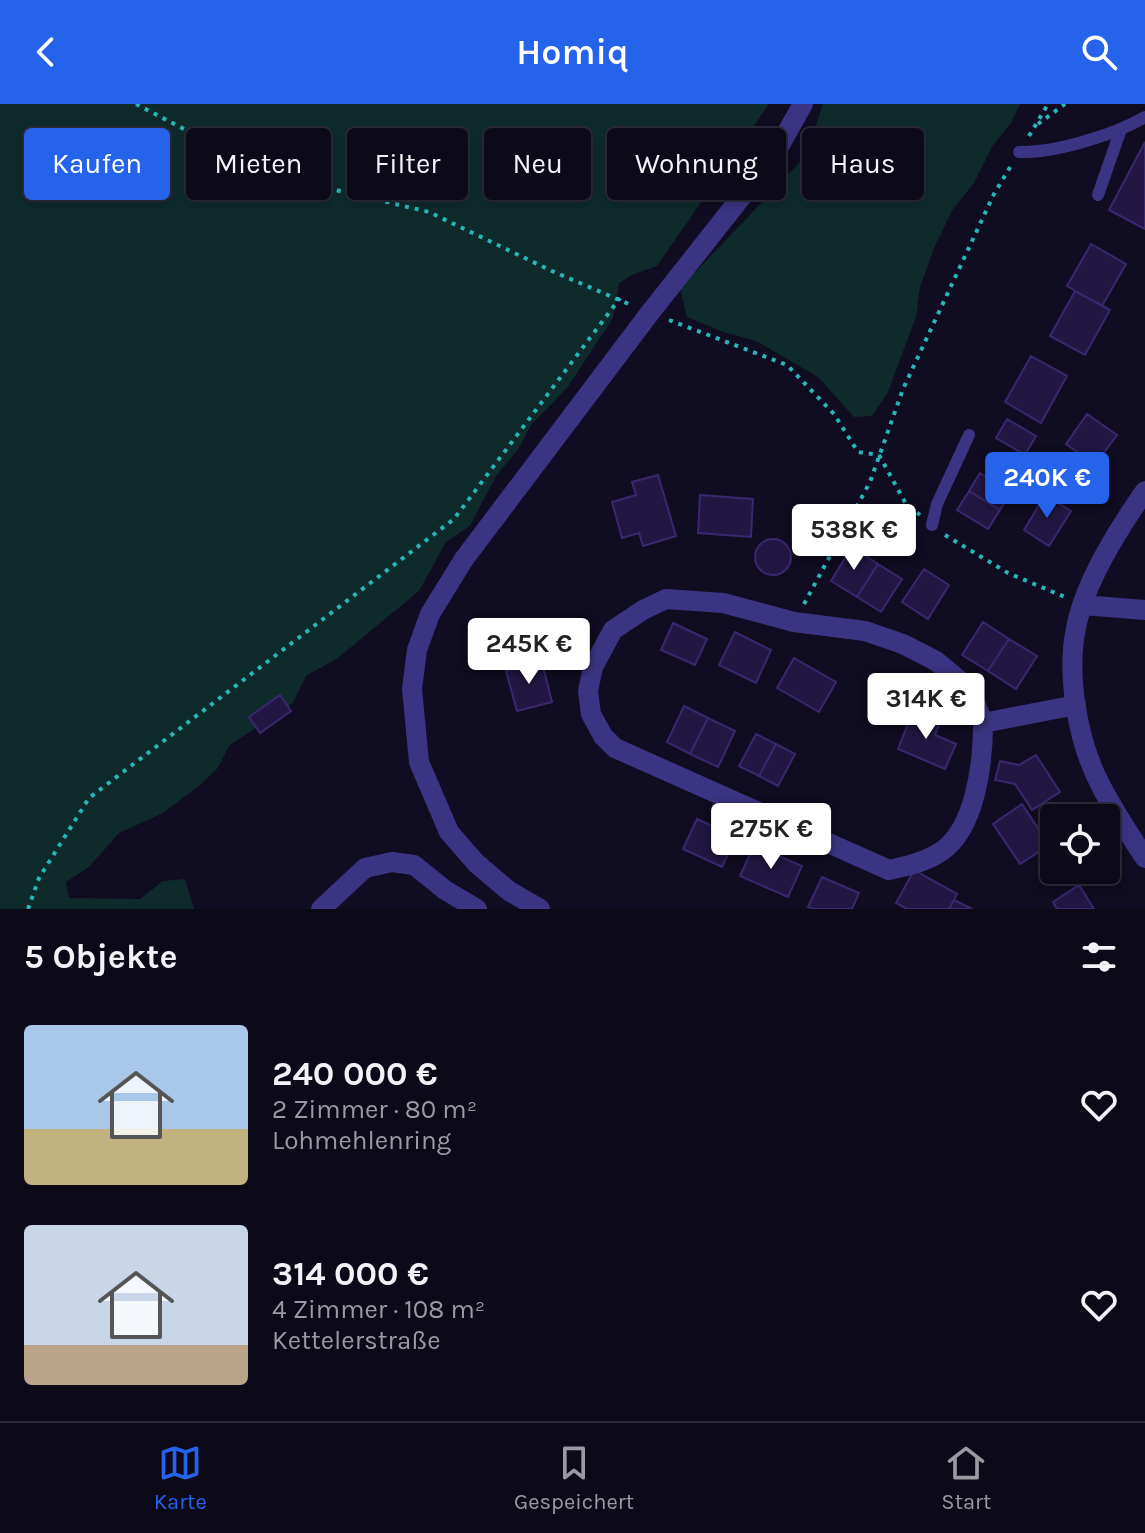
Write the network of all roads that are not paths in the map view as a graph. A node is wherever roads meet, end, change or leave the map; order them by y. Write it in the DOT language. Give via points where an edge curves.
graph roads {
  1 [pos="803,104"];
  2 [pos="1145,117"];
  3 [pos="1120,132"];
  4 [pos="1019,152"];
  5 [pos="1098,195"];
  6 [pos="969,435"];
  7 [pos="1145,491"];
  8 [pos="932,525"];
  9 [pos="1083,605"];
  10 [pos="1145,610"];
  11 [pos="1076,705"];
  12 [pos="983,723"];
  13 [pos="1145,858"];
  14 [pos="321,909"];
  15 [pos="477,909"];
  16 [pos="540,909"];
  1 -- 16 [label="street" via="773,157 464,559 430,614 417,650 412,689 419,762 449,832 509,891"];
  2 -- 3 [label="lane"];
  3 -- 4 [label="lane" via="1042,153"];
  3 -- 5 [label="lane"];
  6 -- 8 [label="lane"];
  7 -- 9 [label="street" via="1117,534"];
  9 -- 10 [label="street"];
  9 -- 11 [label="street" via="1075,629"];
  11 -- 12 [label="street"];
  11 -- 13 [label="street" via="1098,782"];
  12 -- 12 [label="street" via="959,680 903,644 865,631 794,622 723,603 666,599 643,610 613,630 593,667 588,691 591,714 615,748 889,870 942,851 960,831 979,782"];
  14 -- 15 [label="street" via="365,868 392,862 414,865"];
}
